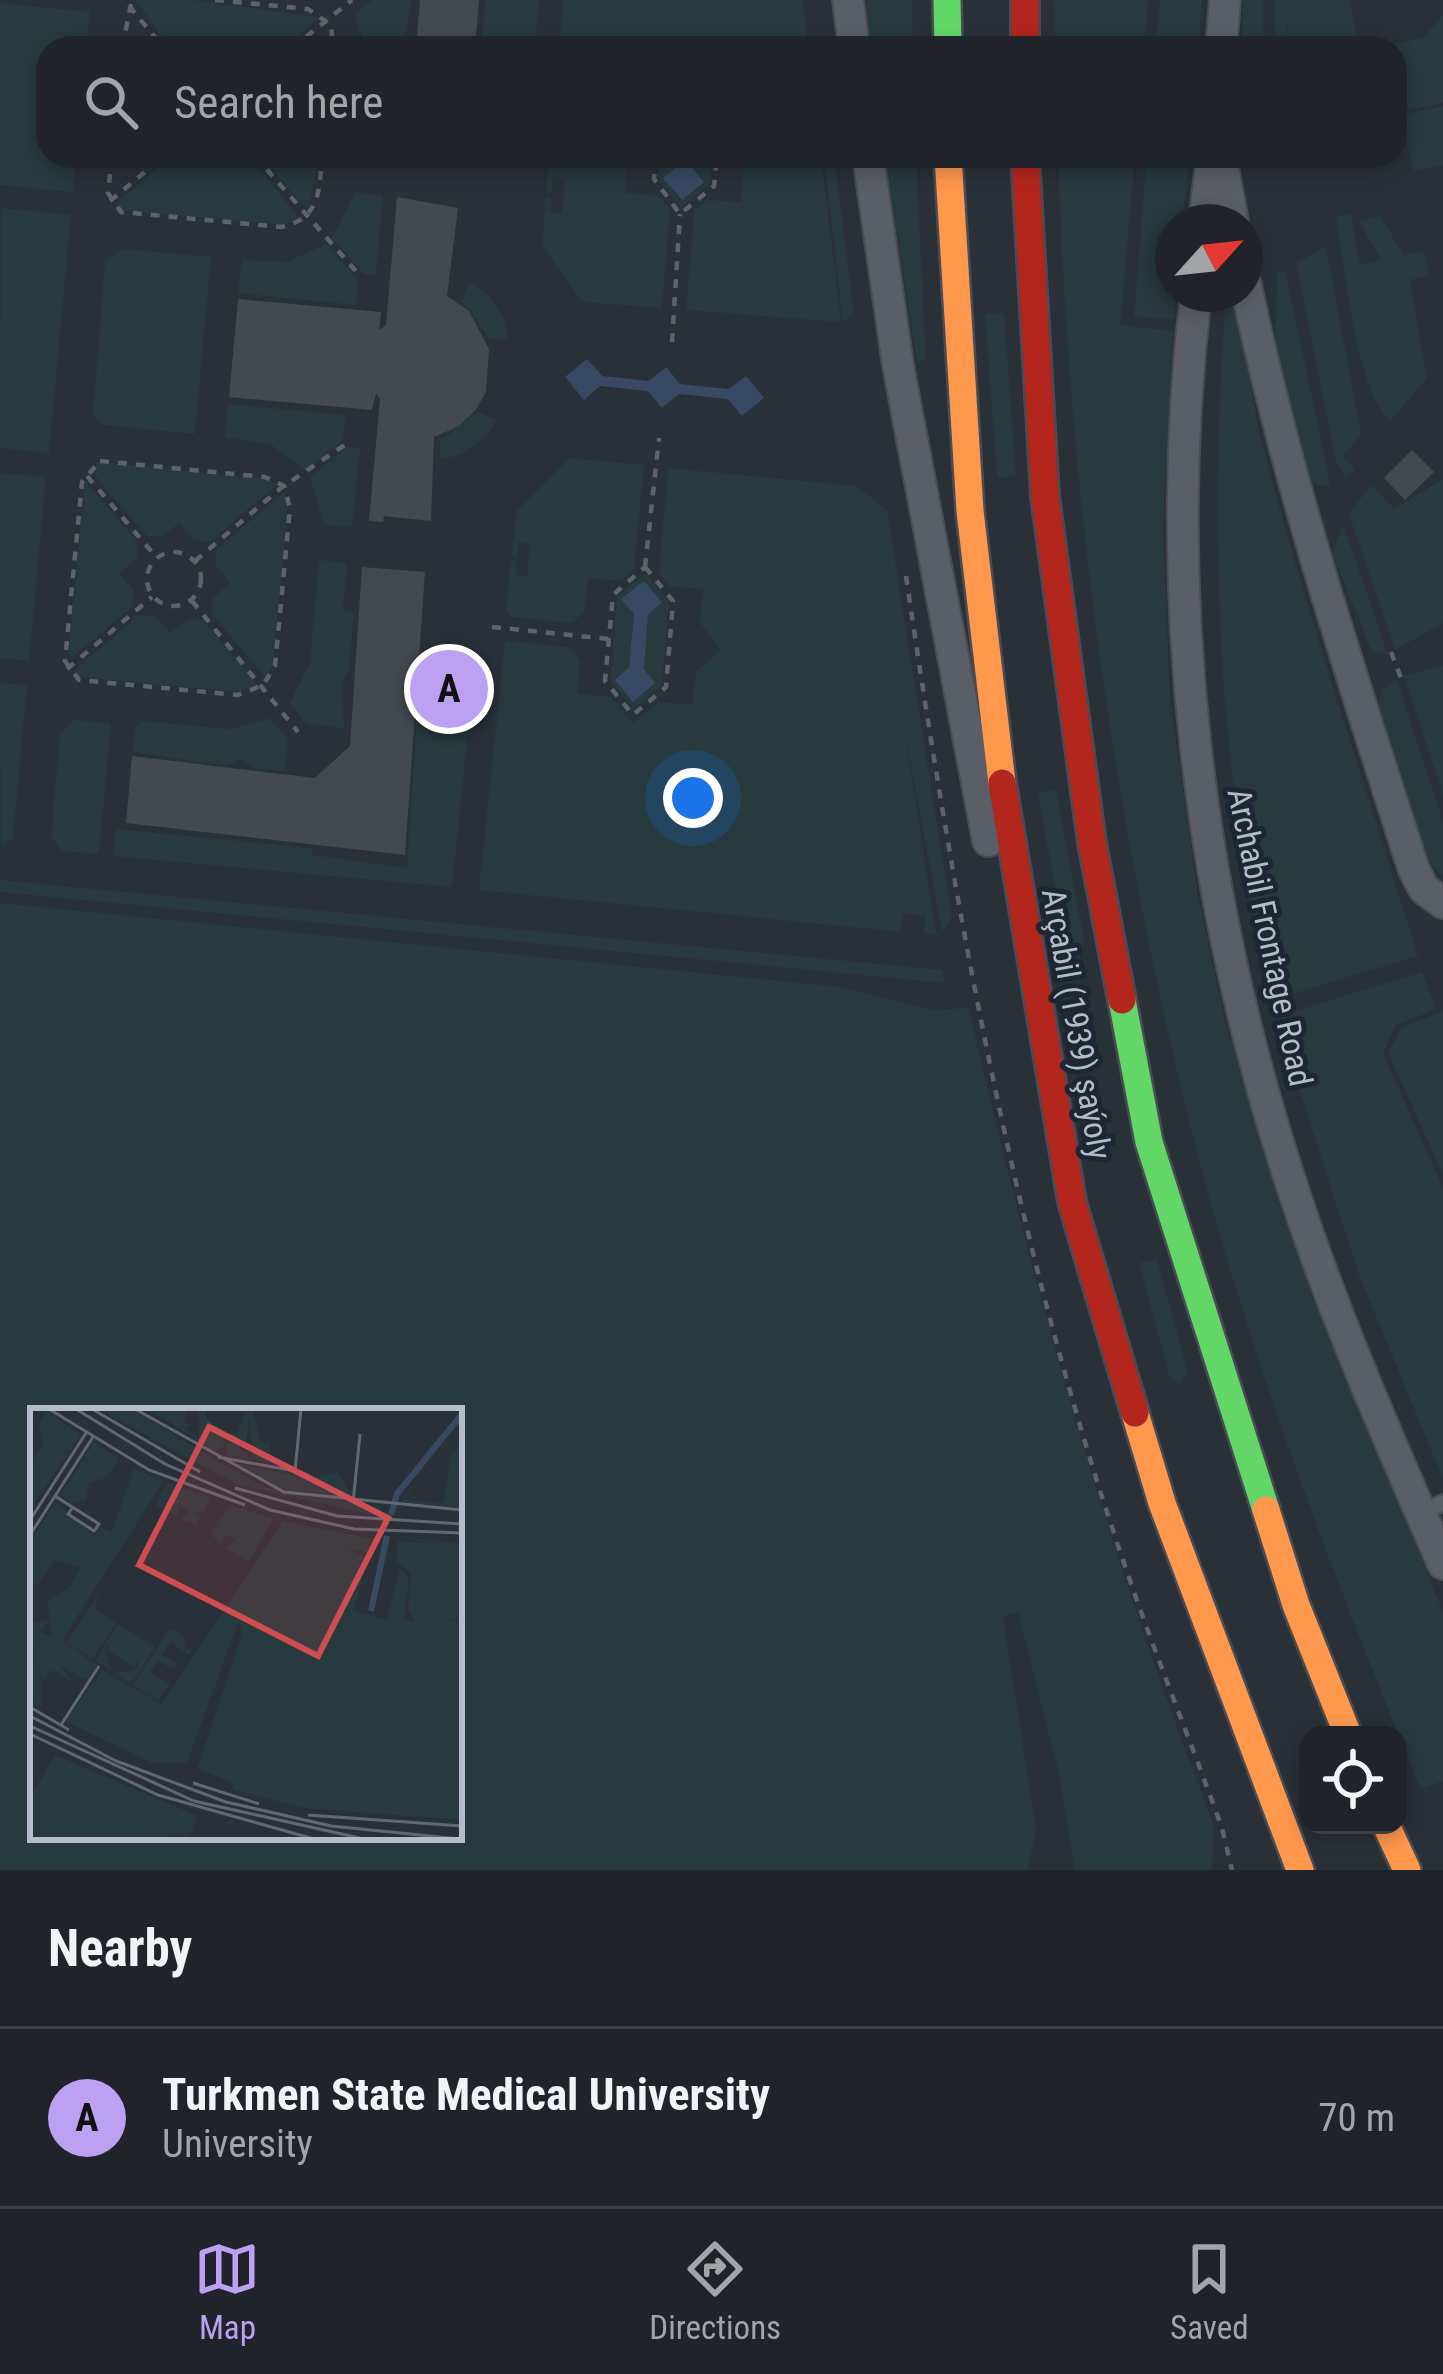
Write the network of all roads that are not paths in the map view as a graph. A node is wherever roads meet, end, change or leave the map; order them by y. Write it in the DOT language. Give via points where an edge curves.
graph roads {
  1 [pos="848,0"];
  2 [pos="947,0"];
  3 [pos="1025,0"];
  4 [pos="1225,0"];
  5 [pos="852,36"];
  6 [pos="947,36"];
  7 [pos="1025,36"];
  8 [pos="1222,36"];
  9 [pos="870,168"];
  10 [pos="949,168"];
  11 [pos="1026,168"];
  12 [pos="1211,168"];
  13 [pos="1223,168"];
  14 [pos="1206,204"];
  15 [pos="1230,204"];
  16 [pos="1195,312"];
  17 [pos="1252,312"];
  18 [pos="1443,903"];
  19 [pos="1072,1202"];
  20 [pos="1432,1508"];
  21 [pos="1443,1564"];
  22 [pos="1344,1726"];
  23 [pos="1390,1834"];
  24 [pos="1294,1858"];
  25 [pos="1407,1870"];
  1 -- 5 [label="street"];
  2 -- 6 [label="main road"];
  3 -- 7 [label="main road"];
  4 -- 8 [label="street"];
  9 -- 19 [label="street" via="956,681 1010,952"];
  10 -- 19 [label="main road, Arçabil (1939) şaýoly" via="975,557 1011,857"];
  11 -- 22 [label="main road, Arçabil (1939) şaýoly" via="1046,496 1092,843 1149,1142 1296,1604"];
  12 -- 14 [label="street"];
  13 -- 15 [label="street"];
  16 -- 20 [label="street, Archabil Frontage Road" via="1183,552 1190,692 1218,890 1294,1194"];
  17 -- 18 [label="street" via="1327,599 1414,870"];
  19 -- 24 [label="main road, Arçabil (1939) şaýoly" via="1162,1503"];
  20 -- 21 [label="street, Archabil Frontage Road"];
  23 -- 25 [label="main road"];
}
